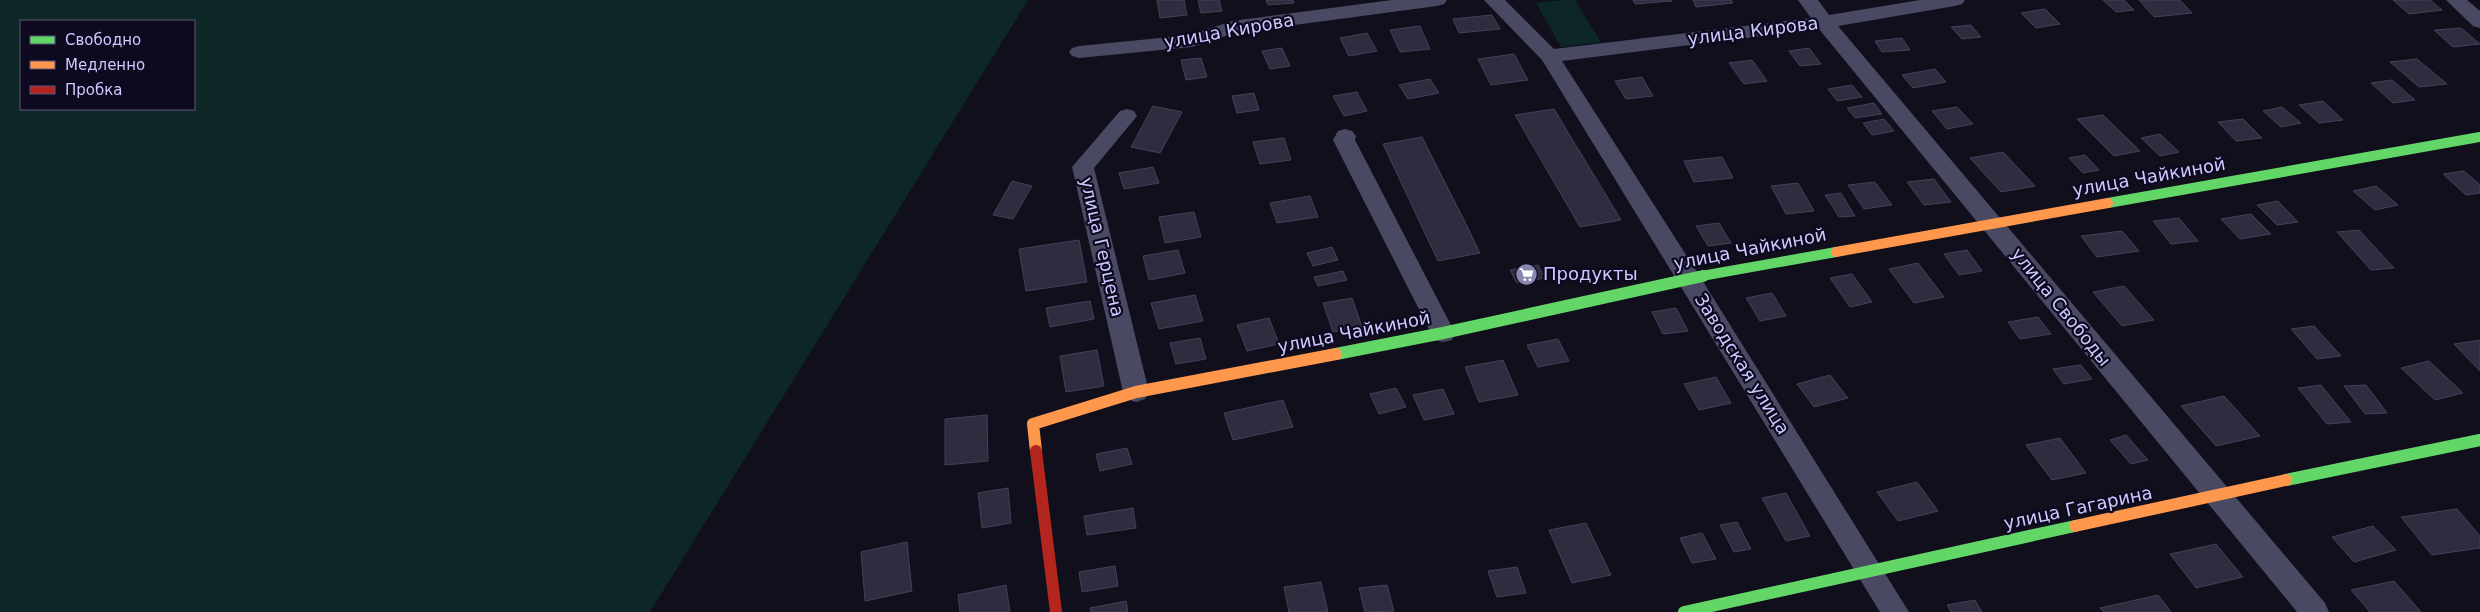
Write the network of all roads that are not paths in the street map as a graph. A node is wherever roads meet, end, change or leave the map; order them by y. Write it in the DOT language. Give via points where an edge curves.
graph roads {
  1 [pos="1437,0"];
  2 [pos="1494,0"];
  3 [pos="1808,0"];
  4 [pos="1955,0"];
  5 [pos="2456,0"];
  6 [pos="1824,22"];
  7 [pos="2480,22"];
  8 [pos="1079,52"];
  9 [pos="1549,56"];
  10 [pos="1128,116"];
  11 [pos="1345,136"];
  12 [pos="2480,137"];
  13 [pos="1992,222"];
  14 [pos="1689,278"];
  15 [pos="1443,333"];
  16 [pos="1136,392"];
  17 [pos="2480,440"];
  18 [pos="2215,495"];
  19 [pos="1870,572"];
  20 [pos="1056,612"];
  21 [pos="1684,612"];
  22 [pos="1895,612"];
  23 [pos="2315,612"];
  1 -- 8 [label="street, улица Кирова" via="1232,27 1192,41"];
  2 -- 9 [label="street, Заводская улица"];
  3 -- 6 [label="street, улица Свободы"];
  4 -- 6 [label="street, улица Кирова"];
  5 -- 7 [label="street"];
  6 -- 9 [label="street, улица Кирова"];
  6 -- 13 [label="street, улица Свободы"];
  9 -- 14 [label="street, Заводская улица"];
  10 -- 16 [label="street, улица Герцена" via="1083,167"];
  11 -- 15 [label="street" via="1344,140"];
  12 -- 13 [label="street, улица Чайкиной"];
  13 -- 14 [label="street, улица Чайкиной"];
  13 -- 18 [label="street, улица Свободы"];
  14 -- 15 [label="street, улица Чайкиной"];
  14 -- 19 [label="street, Заводская улица"];
  15 -- 16 [label="street, улица Чайкиной"];
  16 -- 20 [label="street, улица Чайкиной" via="1033,424"];
  17 -- 18 [label="street, улица Гагарина"];
  18 -- 19 [label="street, улица Гагарина"];
  18 -- 23 [label="street, улица Свободы"];
  19 -- 21 [label="street, улица Гагарина"];
  19 -- 22 [label="street, Заводская улица"];
}
